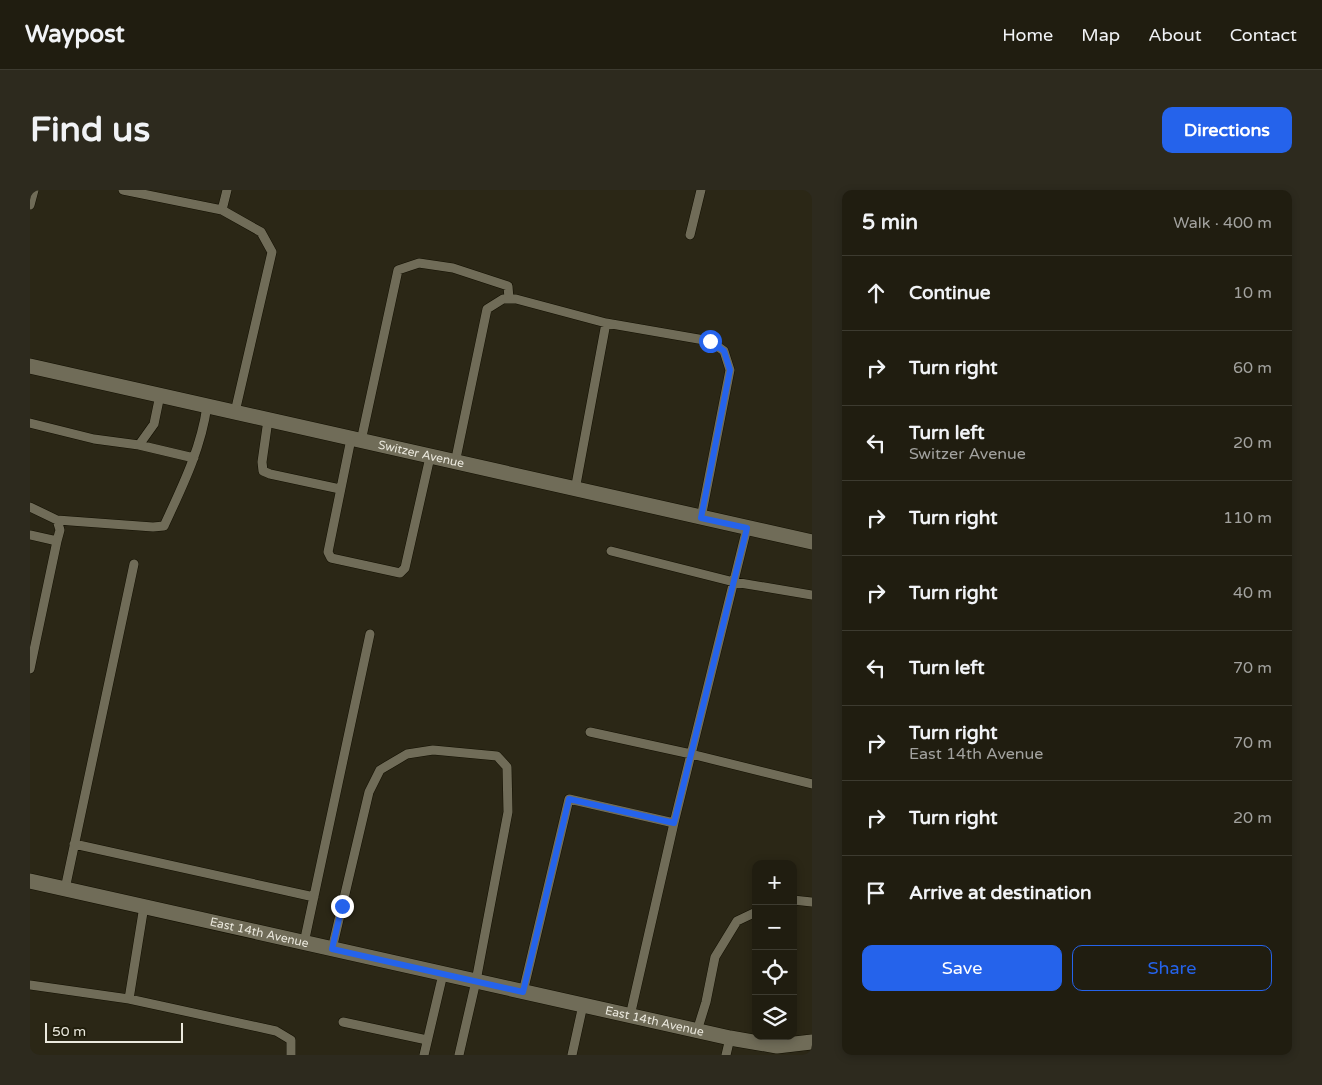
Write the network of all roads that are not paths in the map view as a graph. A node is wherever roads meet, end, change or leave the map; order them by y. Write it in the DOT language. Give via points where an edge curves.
graph roads {
  1 [pos="34,190"];
  2 [pos="123,190"];
  3 [pos="227,190"];
  4 [pos="701,190"];
  5 [pos="30,205"];
  6 [pos="222,210"];
  7 [pos="690,234"];
  8 [pos="509,299"];
  9 [pos="606,323"];
  10 [pos="30,366"];
  11 [pos="160,395"];
  12 [pos="207,406"];
  13 [pos="235,412"];
  14 [pos="268,420"];
  15 [pos="30,423"];
  16 [pos="356,440"];
  17 [pos="139,445"];
  18 [pos="430,457"];
  19 [pos="194,458"];
  20 [pos="455,463"];
  21 [pos="340,490"];
  22 [pos="575,490"];
  23 [pos="30,507"];
  24 [pos="701,518"];
  25 [pos="58,520"];
  26 [pos="747,528"];
  27 [pos="30,535"];
  28 [pos="57,541"];
  29 [pos="812,542"];
  30 [pos="610,551"];
  31 [pos="134,564"];
  32 [pos="734,582"];
  33 [pos="812,595"];
  34 [pos="370,634"];
  35 [pos="30,669"];
  36 [pos="590,732"];
  37 [pos="691,754"];
  38 [pos="812,784"];
  39 [pos="674,823"];
  40 [pos="74,844"];
  41 [pos="30,881"];
  42 [pos="65,889"];
  43 [pos="314,897"];
  44 [pos="797,900"];
  45 [pos="812,902"];
  46 [pos="144,906"];
  47 [pos="752,914"];
  48 [pos="304,943"];
  49 [pos="332,949"];
  50 [pos="442,974"];
  51 [pos="476,981"];
  52 [pos="30,985"];
  53 [pos="523,992"];
  54 [pos="129,999"];
  55 [pos="583,1005"];
  56 [pos="630,1016"];
  57 [pos="343,1022"];
  58 [pos="697,1031"];
  59 [pos="730,1038"];
  60 [pos="427,1040"];
  61 [pos="812,1045"];
  62 [pos="291,1055"];
  63 [pos="424,1055"];
  64 [pos="459,1055"];
  65 [pos="572,1055"];
  66 [pos="726,1055"];
  1 -- 5 [label="lane"];
  2 -- 6 [label="lane"];
  3 -- 6 [label="lane"];
  4 -- 7 [label="lane"];
  6 -- 13 [label="lane" via="261,232 272,252"];
  8 -- 9 [label="lane"];
  8 -- 16 [label="lane" via="508,286 453,268 419,263 398,270"];
  8 -- 20 [label="lane" via="487,309"];
  9 -- 22 [label="lane"];
  9 -- 24 [label="lane" via="710,341 724,351 730,370"];
  10 -- 11 [label="street, Switzer Avenue"];
  11 -- 12 [label="street, Switzer Avenue"];
  11 -- 17 [label="lane" via="154,424"];
  12 -- 13 [label="street, Switzer Avenue"];
  12 -- 19 [label="lane"];
  13 -- 14 [label="street, Switzer Avenue"];
  14 -- 16 [label="street, Switzer Avenue"];
  14 -- 21 [label="lane" via="262,462 264,471"];
  15 -- 17 [label="lane" via="94,439"];
  16 -- 18 [label="street, Switzer Avenue"];
  16 -- 21 [label="lane"];
  17 -- 19 [label="lane"];
  18 -- 20 [label="street, Switzer Avenue"];
  18 -- 21 [label="lane" via="405,568 400,573 331,558 328,552"];
  19 -- 25 [label="lane" via="164,526"];
  20 -- 22 [label="street, Switzer Avenue"];
  22 -- 24 [label="street, Switzer Avenue"];
  23 -- 25 [label="lane"];
  24 -- 26 [label="street, Switzer Avenue"];
  25 -- 28 [label="lane"];
  26 -- 29 [label="street, Switzer Avenue"];
  26 -- 32 [label="lane"];
  27 -- 28 [label="lane"];
  28 -- 35 [label="lane"];
  30 -- 32 [label="lane"];
  31 -- 40 [label="lane"];
  32 -- 33 [label="lane"];
  32 -- 37 [label="lane"];
  34 -- 43 [label="lane"];
  36 -- 37 [label="lane"];
  37 -- 38 [label="lane"];
  37 -- 39 [label="lane"];
  39 -- 53 [label="lane" via="569,799"];
  39 -- 56 [label="lane"];
  40 -- 42 [label="lane"];
  40 -- 43 [label="lane"];
  41 -- 42 [label="street, East 14th Avenue"];
  42 -- 46 [label="street, East 14th Avenue"];
  43 -- 48 [label="lane"];
  44 -- 45 [label="lane"];
  46 -- 48 [label="street, East 14th Avenue"];
  46 -- 54 [label="lane"];
  47 -- 58 [label="lane" via="737,921 715,957"];
  48 -- 49 [label="street, East 14th Avenue"];
  49 -- 50 [label="street, East 14th Avenue"];
  49 -- 51 [label="lane" via="369,792 380,770 407,754 433,750 497,756 507,767 508,812"];
  50 -- 51 [label="street, East 14th Avenue"];
  50 -- 60 [label="lane"];
  51 -- 53 [label="street, East 14th Avenue"];
  51 -- 64 [label="lane"];
  52 -- 54 [label="lane"];
  53 -- 55 [label="street, East 14th Avenue"];
  54 -- 62 [label="lane" via="276,1031 291,1040"];
  55 -- 56 [label="street, East 14th Avenue"];
  55 -- 65 [label="lane"];
  56 -- 58 [label="street, East 14th Avenue"];
  57 -- 60 [label="lane"];
  58 -- 59 [label="street, East 14th Avenue"];
  59 -- 61 [label="street, East 14th Avenue" via="777,1046"];
  59 -- 66 [label="lane"];
  60 -- 63 [label="lane"];
}
